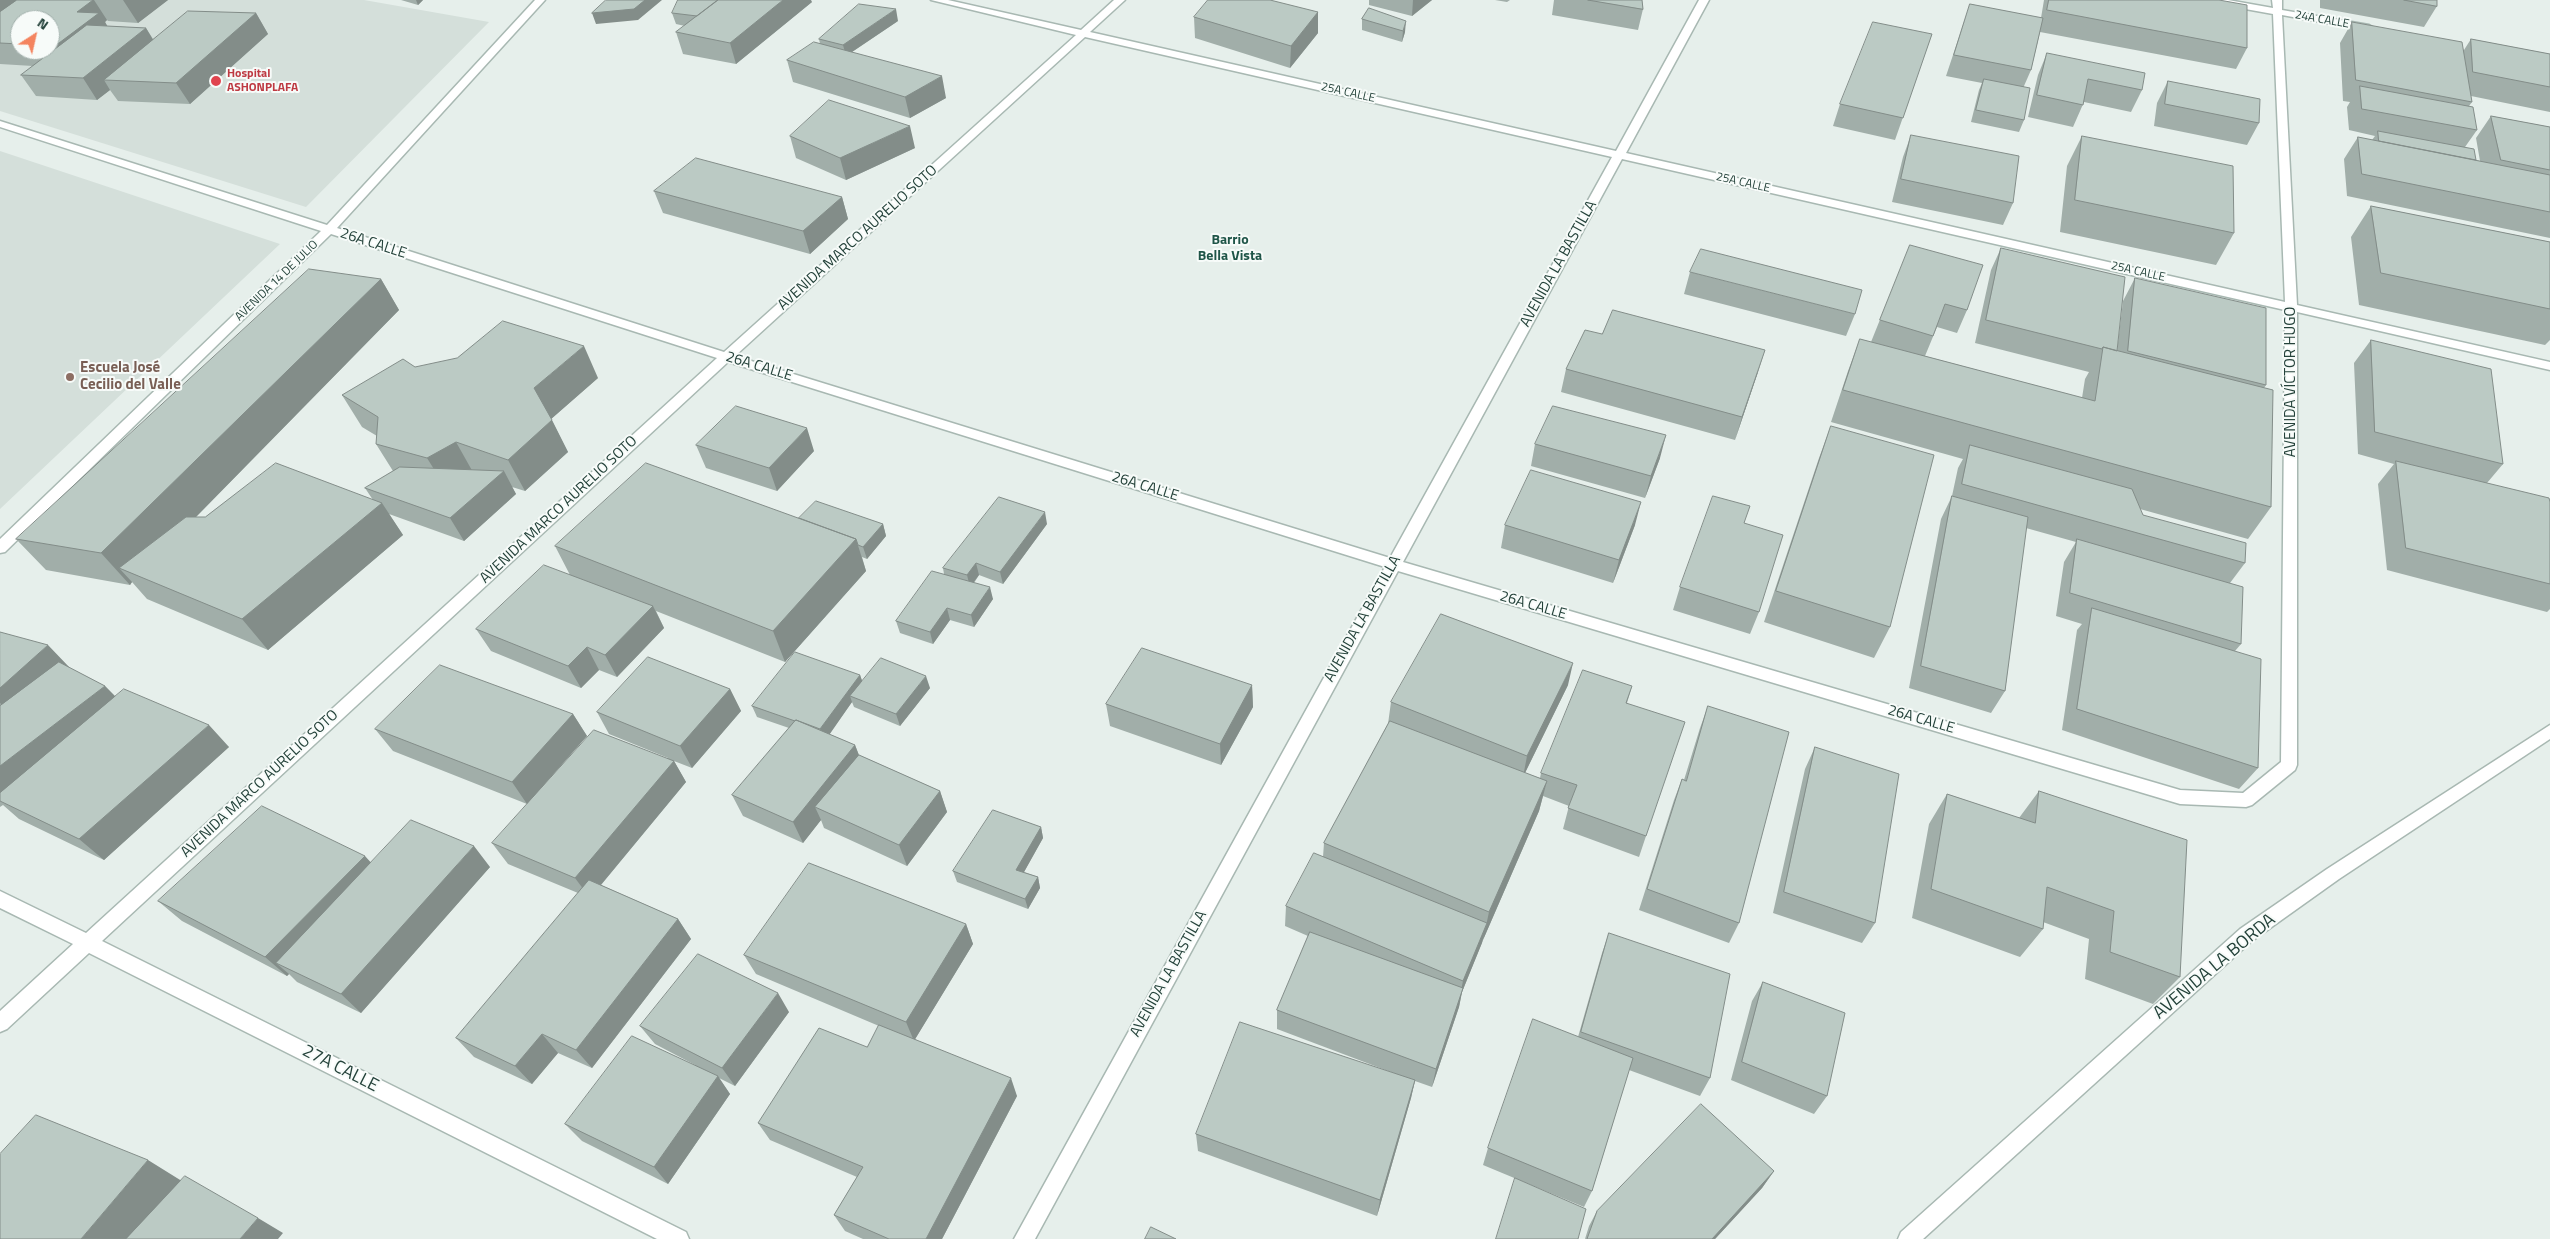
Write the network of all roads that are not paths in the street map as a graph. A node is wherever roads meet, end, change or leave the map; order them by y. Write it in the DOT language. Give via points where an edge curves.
graph roads {
  1 [pos="540,0"];
  2 [pos="936,0"];
  3 [pos="1120,0"];
  4 [pos="1704,0"];
  5 [pos="2212,0"];
  6 [pos="2278,6"];
  7 [pos="2375,30"];
  8 [pos="1084,34"];
  9 [pos="0,124"];
  10 [pos="1619,155"];
  11 [pos="329,230"];
  12 [pos="2291,307"];
  13 [pos="726,357"];
  14 [pos="2550,366"];
  15 [pos="0,548"];
  16 [pos="1393,564"];
  17 [pos="2550,731"];
  18 [pos="2289,765"];
  19 [pos="0,899"];
  20 [pos="88,942"];
  21 [pos="0,1023"];
  22 [pos="679,1239"];
  23 [pos="1024,1239"];
  24 [pos="1908,1239"];
  1 -- 11 [label="street, AVENIDA 14 DE JULIO"];
  2 -- 8 [label="street, 25A CALLE"];
  3 -- 8 [label="street, AVENIDA MARCO AURELIO SOTO"];
  4 -- 10 [label="street, AVENIDA LA BASTILLA"];
  5 -- 6 [label="street, 24A CALLE"];
  6 -- 7 [label="street, 24A CALLE"];
  6 -- 12 [label="street, AVENIDA VÍCTOR HUGO"];
  8 -- 10 [label="street, 25A CALLE"];
  8 -- 13 [label="street, AVENIDA MARCO AURELIO SOTO"];
  9 -- 11 [label="street, 26A CALLE"];
  10 -- 12 [label="street, 25A CALLE"];
  10 -- 16 [label="street, AVENIDA LA BASTILLA"];
  11 -- 13 [label="street, 26A CALLE"];
  11 -- 15 [label="street, AVENIDA 14 DE JULIO"];
  12 -- 14 [label="street, 25A CALLE"];
  12 -- 18 [label="street, AVENIDA VÍCTOR HUGO"];
  13 -- 16 [label="street, 26A CALLE"];
  13 -- 20 [label="street, AVENIDA MARCO AURELIO SOTO"];
  16 -- 18 [label="street, 26A CALLE" via="2180,797 2246,800"];
  16 -- 23 [label="street, AVENIDA LA BASTILLA"];
  17 -- 24 [label="street, AVENIDA LA BORDA" via="2246,936"];
  19 -- 20 [label="street, 27A CALLE"];
  20 -- 21 [label="street, AVENIDA MARCO AURELIO SOTO"];
  20 -- 22 [label="street, 27A CALLE"];
}
